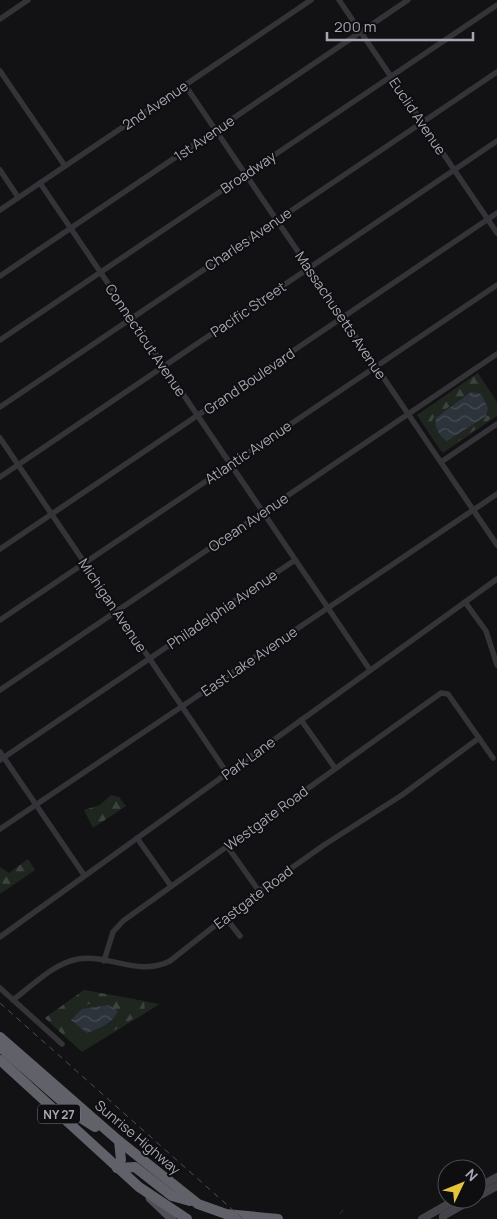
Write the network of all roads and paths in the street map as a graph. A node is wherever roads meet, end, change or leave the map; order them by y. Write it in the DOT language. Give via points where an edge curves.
graph roads {
  1 [pos="28,0"];
  2 [pos="311,0"];
  3 [pos="339,0"];
  4 [pos="408,0"];
  5 [pos="21,2"];
  6 [pos="497,5"];
  7 [pos="0,19"];
  8 [pos="361,32"];
  9 [pos="0,71"];
  10 [pos="497,72"];
  11 [pos="391,76"];
  12 [pos="185,85"];
  13 [pos="422,122"];
  14 [pos="216,130"];
  15 [pos="497,141"];
  16 [pos="64,166"];
  17 [pos="0,170"];
  18 [pos="455,170"];
  19 [pos="246,174"];
  20 [pos="40,183"];
  21 [pos="18,198"];
  22 [pos="0,210"];
  23 [pos="497,213"];
  24 [pos="488,219"];
  25 [pos="277,220"];
  26 [pos="70,228"];
  27 [pos="497,233"];
  28 [pos="309,268"];
  29 [pos="100,272"];
  30 [pos="0,276"];
  31 [pos="497,285"];
  32 [pos="343,317"];
  33 [pos="131,318"];
  34 [pos="0,340"];
  35 [pos="497,354"];
  36 [pos="164,366"];
  37 [pos="376,366"];
  38 [pos="0,407"];
  39 [pos="408,414"];
  40 [pos="197,416"];
  41 [pos="497,424"];
  42 [pos="0,438"];
  43 [pos="441,462"];
  44 [pos="18,464"];
  45 [pos="230,464"];
  46 [pos="0,477"];
  47 [pos="497,494"];
  48 [pos="473,510"];
  49 [pos="263,512"];
  50 [pos="52,514"];
  51 [pos="497,545"];
  52 [pos="0,549"];
  53 [pos="295,560"];
  54 [pos="84,563"];
  55 [pos="497,579"];
  56 [pos="465,602"];
  57 [pos="327,608"];
  58 [pos="117,611"];
  59 [pos="0,620"];
  60 [pos="496,654"];
  61 [pos="149,659"];
  62 [pos="497,665"];
  63 [pos="370,670"];
  64 [pos="0,690"];
  65 [pos="182,707"];
  66 [pos="301,720"];
  67 [pos="479,738"];
  68 [pos="1,756"];
  69 [pos="493,758"];
  70 [pos="335,768"];
  71 [pos="227,773"];
  72 [pos="36,805"];
  73 [pos="0,829"];
  74 [pos="137,838"];
  75 [pos="227,846"];
  76 [pos="84,875"];
  77 [pos="171,886"];
  78 [pos="259,891"];
  79 [pos="225,917"];
  80 [pos="240,936"];
  81 [pos="0,937"];
  82 [pos="104,961"];
  83 [pos="0,988"];
  84 [pos="13,1000"];
  85 [pos="0,1037"];
  86 [pos="62,1044"];
  87 [pos="0,1047"];
  88 [pos="0,1060"];
  89 [pos="10,1069"];
  90 [pos="46,1077"];
  91 [pos="35,1078"];
  92 [pos="115,1138"];
  93 [pos="117,1168"];
  94 [pos="139,1187"];
  95 [pos="203,1205"];
  96 [pos="440,1209"];
  97 [pos="455,1209"];
  98 [pos="172,1219"];
  99 [pos="187,1219"];
  100 [pos="220,1219"];
  101 [pos="278,1219"];
  102 [pos="422,1219"];
  103 [pos="443,1219"];
  1 -- 5 [label="street"];
  2 -- 12 [label="street, 2nd Avenue"];
  3 -- 8 [label="street, Euclid Avenue"];
  4 -- 8 [label="street, 1st Avenue"];
  5 -- 7 [label="street"];
  6 -- 11 [label="street, Broadway"];
  8 -- 11 [label="street, Euclid Avenue"];
  8 -- 14 [label="street, 1st Avenue"];
  9 -- 16 [label="street"];
  10 -- 13 [label="street, Charles Avenue"];
  11 -- 13 [label="street, Euclid Avenue"];
  11 -- 19 [label="street, Broadway"];
  12 -- 14 [label="street, Massachusetts Avenue"];
  12 -- 16 [label="street, 2nd Avenue"];
  13 -- 18 [label="street, Euclid Avenue"];
  13 -- 25 [label="street, Charles Avenue"];
  14 -- 19 [label="street, Massachusetts Avenue"];
  14 -- 26 [label="street, 1st Avenue"];
  15 -- 18 [label="street, Pacific Street"];
  16 -- 20 [label="street, 2nd Avenue"];
  17 -- 21 [label="street"];
  18 -- 24 [label="street, Euclid Avenue"];
  18 -- 28 [label="street, Pacific Street"];
  19 -- 25 [label="street, Massachusetts Avenue"];
  19 -- 29 [label="street, Broadway"];
  20 -- 21 [label="street, 2nd Avenue"];
  20 -- 26 [label="street, Connecticut Avenue"];
  21 -- 22 [label="street, 2nd Avenue"];
  23 -- 24 [label="street, Grand Boulevard"];
  24 -- 27 [label="street, Euclid Avenue"];
  24 -- 32 [label="street, Grand Boulevard"];
  25 -- 28 [label="street, Massachusetts Avenue"];
  25 -- 33 [label="street, Charles Avenue"];
  26 -- 29 [label="street, Connecticut Avenue"];
  26 -- 30 [label="street, 1st Avenue"];
  28 -- 32 [label="street, Massachusetts Avenue"];
  28 -- 36 [label="street, Pacific Street"];
  29 -- 33 [label="street, Connecticut Avenue"];
  29 -- 34 [label="street, Broadway"];
  31 -- 37 [label="street, Atlantic Avenue"];
  32 -- 37 [label="street, Massachusetts Avenue"];
  32 -- 40 [label="street, Grand Boulevard"];
  33 -- 36 [label="street, Connecticut Avenue"];
  33 -- 38 [label="street, Charles Avenue"];
  35 -- 39 [label="street, Ocean Avenue"];
  36 -- 40 [label="street, Connecticut Avenue"];
  36 -- 44 [label="street, Pacific Street"];
  37 -- 39 [label="street, Massachusetts Avenue"];
  37 -- 45 [label="street, Atlantic Avenue"];
  39 -- 43 [label="street, Massachusetts Avenue"];
  39 -- 49 [label="street, Ocean Avenue"];
  40 -- 45 [label="street, Connecticut Avenue"];
  40 -- 50 [label="street, Grand Boulevard"];
  41 -- 43 [label="street"];
  42 -- 44 [label="street, Michigan Avenue"];
  43 -- 48 [label="street, Massachusetts Avenue"];
  44 -- 46 [label="street, Pacific Street"];
  44 -- 50 [label="street, Michigan Avenue"];
  45 -- 49 [label="street, Connecticut Avenue"];
  45 -- 54 [label="street, Atlantic Avenue"];
  47 -- 48 [label="street, East Lake Avenue"];
  48 -- 51 [label="street, Massachusetts Avenue"];
  48 -- 57 [label="street, East Lake Avenue"];
  49 -- 53 [label="street, Connecticut Avenue"];
  49 -- 58 [label="street, Ocean Avenue"];
  50 -- 52 [label="street, Grand Boulevard"];
  50 -- 54 [label="street, Michigan Avenue"];
  53 -- 57 [label="street, Connecticut Avenue"];
  53 -- 61 [label="street, Philadelphia Avenue"];
  54 -- 58 [label="street, Michigan Avenue"];
  54 -- 59 [label="street, Atlantic Avenue"];
  55 -- 56 [label="street, Park Lane"];
  56 -- 60 [label="street" via="486,631"];
  56 -- 63 [label="street, Park Lane"];
  57 -- 63 [label="street, Connecticut Avenue"];
  57 -- 65 [label="street, East Lake Avenue"];
  58 -- 61 [label="street, Michigan Avenue"];
  58 -- 64 [label="street, Ocean Avenue"];
  60 -- 62 [label="street"];
  61 -- 65 [label="street, Michigan Avenue"];
  61 -- 68 [label="street, Philadelphia Avenue"];
  63 -- 66 [label="street, Park Lane"];
  65 -- 71 [label="street, Michigan Avenue"];
  65 -- 72 [label="street, East Lake Avenue"];
  66 -- 70 [label="street"];
  66 -- 71 [label="street, Park Lane"];
  67 -- 69 [label="street"];
  67 -- 70 [label="street, Westgate Road" via="448,694 441,693"];
  67 -- 78 [label="street, Eastgate Road" via="402,795"];
  68 -- 72 [label="street"];
  70 -- 75 [label="street, Westgate Road"];
  71 -- 74 [label="street, Park Lane"];
  72 -- 73 [label="street, East Lake Avenue"];
  72 -- 76 [label="street"];
  74 -- 76 [label="street, Park Lane"];
  74 -- 77 [label="street"];
  75 -- 77 [label="street, Westgate Road"];
  75 -- 78 [label="street"];
  76 -- 81 [label="street, Park Lane"];
  77 -- 82 [label="street, Westgate Road" via="116,927"];
  78 -- 79 [label="street, Eastgate Road"];
  79 -- 80 [label="street"];
  79 -- 82 [label="street, Eastgate Road" via="163,964 141,968"];
  82 -- 84 [label="street, Eastgate Road" via="86,958 69,961"];
  83 -- 84 [label="street"];
  84 -- 86 [label="street"];
  85 -- 90 [label="highway, Sunrise Highway / NY 27"];
  87 -- 91 [label="highway"];
  88 -- 89 [label="highway, NY 27"];
  89 -- 91 [label="highway" via="27,1078"];
  89 -- 93 [label="highway, NY 27"];
  90 -- 91 [label="highway"];
  90 -- 92 [label="highway, Sunrise Highway / NY 27"];
  91 -- 92 [label="highway" via="81,1118"];
  92 -- 93 [label="highway" via="121,1160"];
  92 -- 95 [label="highway, Sunrise Highway / NY 27"];
  93 -- 94 [label="highway, NY 27"];
  93 -- 95 [label="highway" via="135,1167 172,1196"];
  94 -- 98 [label="main road"];
  94 -- 99 [label="highway, NY 27"];
  95 -- 100 [label="main road"];
  95 -- 101 [label="highway, Sunrise Highway / NY 27" via="226,1214"];
  96 -- 102 [label="street"];
  97 -- 103 [label="street"];
}
